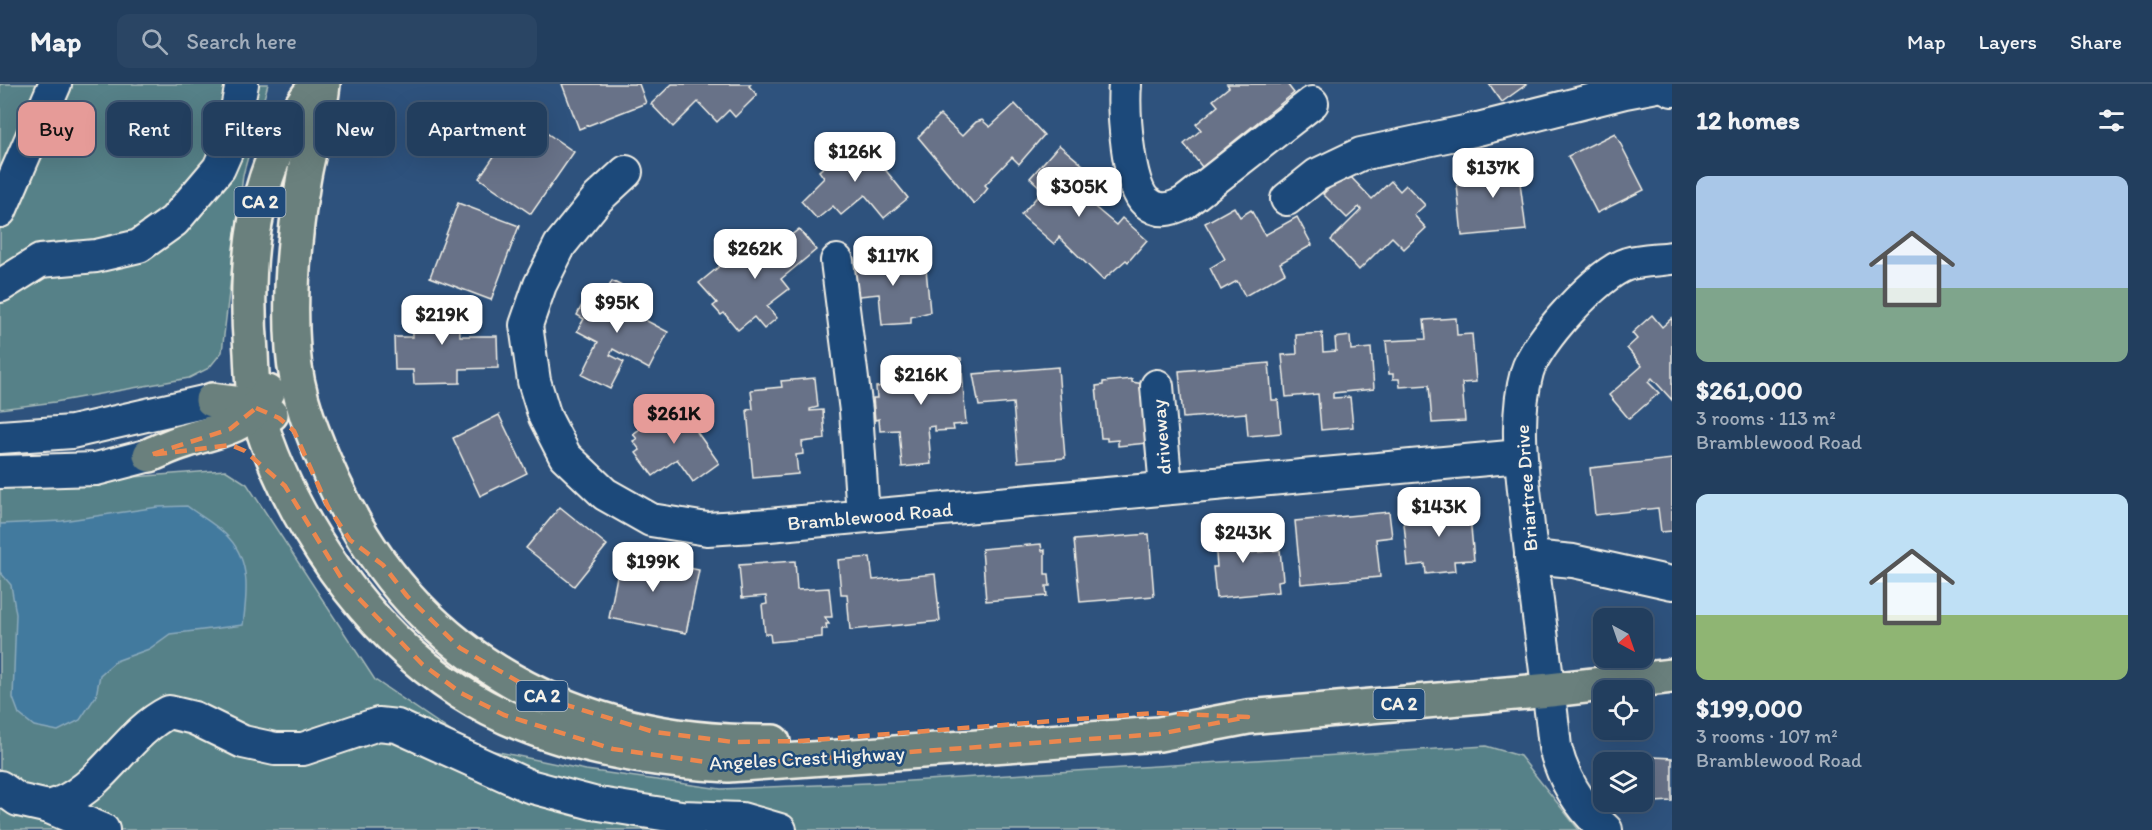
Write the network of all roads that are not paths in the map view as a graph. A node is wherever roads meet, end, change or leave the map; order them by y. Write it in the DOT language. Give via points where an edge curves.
graph roads {
  1 [pos="55,84"];
  2 [pos="242,84"];
  3 [pos="319,84"];
  4 [pos="1672,90"];
  5 [pos="1124,96"];
  6 [pos="1312,103"];
  7 [pos="626,172"];
  8 [pos="1287,199"];
  9 [pos="0,211"];
  10 [pos="1672,258"];
  11 [pos="837,261"];
  12 [pos="0,286"];
  13 [pos="249,333"];
  14 [pos="1157,386"];
  15 [pos="212,400"];
  16 [pos="256,408"];
  17 [pos="0,437"];
  18 [pos="150,455"];
  19 [pos="1520,456"];
  20 [pos="0,472"];
  21 [pos="285,486"];
  22 [pos="1166,488"];
  23 [pos="862,516"];
  24 [pos="1531,557"];
  25 [pos="383,565"];
  26 [pos="1672,583"];
  27 [pos="1672,675"];
  28 [pos="1550,690"];
  29 [pos="1248,717"];
  30 [pos="0,787"];
  31 [pos="49,807"];
  32 [pos="103,830"];
  33 [pos="780,830"];
  34 [pos="1606,830"];
  1 -- 9 [label="street"];
  2 -- 12 [label="street" via="236,124 219,168 174,221 139,246 96,256 40,261"];
  3 -- 13 [label="main road, Angeles Crest Highway / CA 2" via="293,114 270,167 252,232"];
  3 -- 16 [label="main road" via="304,117 276,216 266,296 270,388"];
  3 -- 25 [label="main road, Angeles Crest Highway / CA 2" via="293,265 293,349 309,426 352,518"];
  4 -- 8 [label="street" via="1662,85 1625,92 1361,154 1317,175"];
  5 -- 6 [label="street" via="1135,182 1144,201 1160,210 1184,203"];
  7 -- 23 [label="street, Bramblewood Road" via="598,198 560,244 526,325 534,381 545,417 565,456 605,494 651,520 707,529"];
  10 -- 19 [label="street, Briartree Drive" via="1625,265 1584,294 1555,326 1527,371 1520,415"];
  11 -- 23 [label="street" via="856,411"];
  13 -- 15 [label="main road" via="236,371 226,388"];
  13 -- 16 [label="main road, Angeles Crest Highway / CA 2"];
  14 -- 22 [label="street, driveway"];
  15 -- 16 [label="main road"];
  15 -- 17 [label="street" via="72,432"];
  16 -- 18 [label="main road" via="231,429"];
  16 -- 21 [label="main road, Angeles Crest Highway / CA 2"];
  16 -- 25 [label="main road" via="279,418 294,431 328,507 350,540"];
  18 -- 20 [label="street" via="96,469"];
  18 -- 21 [label="main road" via="231,445 261,462"];
  19 -- 22 [label="street, Bramblewood Road"];
  19 -- 24 [label="street, Briartree Drive"];
  21 -- 29 [label="main road, Angeles Crest Highway / CA 2" via="314,540 345,584 422,664 461,693 504,715 613,749 690,763 728,765 1159,734"];
  22 -- 23 [label="street, Bramblewood Road"];
  24 -- 26 [label="street" via="1573,561"];
  24 -- 28 [label="street, Briartree Drive"];
  25 -- 29 [label="main road, Angeles Crest Highway / CA 2" via="429,620 493,670 579,712 654,732 733,742 789,741 1154,712"];
  27 -- 28 [label="main road, Angeles Crest Highway / CA 2"];
  28 -- 29 [label="main road, Angeles Crest Highway / CA 2"];
  28 -- 34 [label="street, Briartree Drive" via="1561,770 1591,817"];
  30 -- 31 [label="street" via="18,800"];
  31 -- 32 [label="street"];
  31 -- 33 [label="street" via="65,803 83,789 153,720 169,712 194,718 243,742 275,749 303,749 378,724 397,726 529,786 592,803 681,817 742,819"];
}
